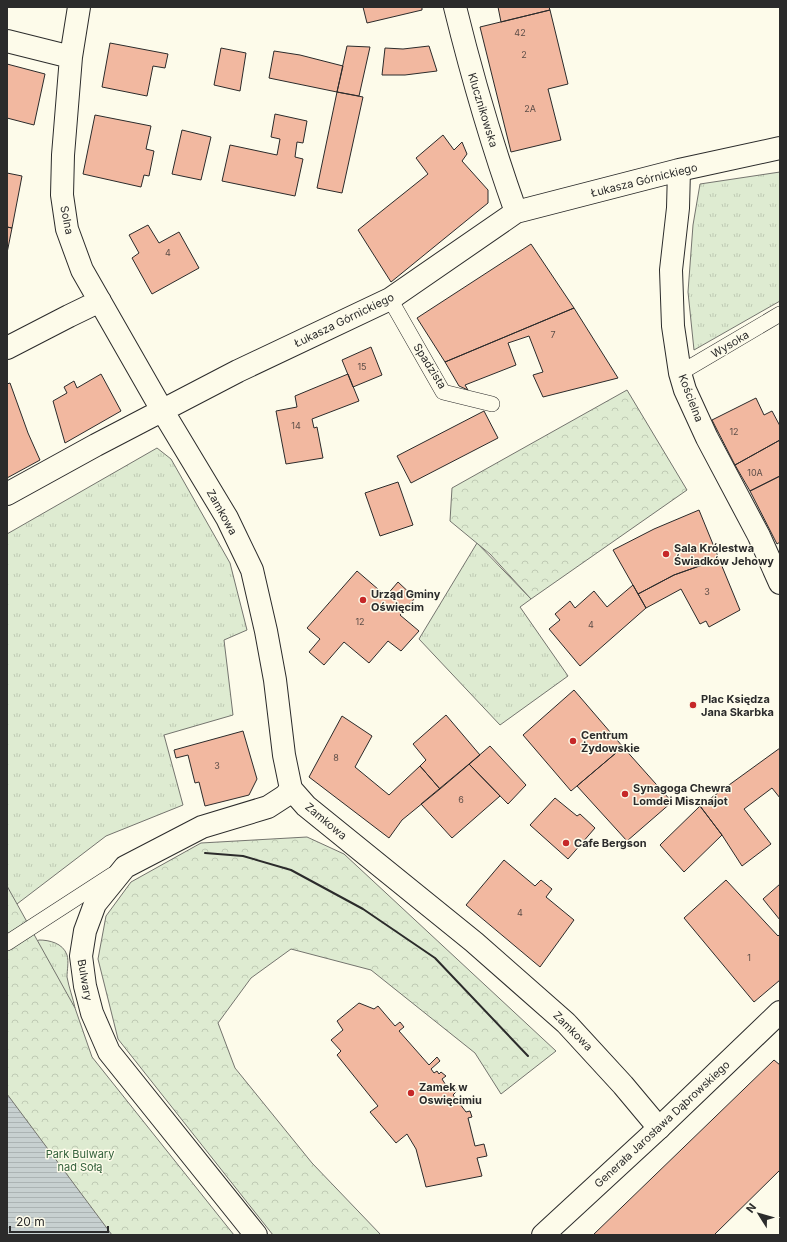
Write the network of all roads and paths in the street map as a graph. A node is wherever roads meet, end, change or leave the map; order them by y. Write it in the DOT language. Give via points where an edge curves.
graph roads {
  1 [pos="79,7"];
  2 [pos="455,7"];
  3 [pos="7,41"];
  4 [pos="71,57"];
  5 [pos="780,148"];
  6 [pos="679,170"];
  7 [pos="516,212"];
  8 [pos="390,299"];
  9 [pos="100,301"];
  10 [pos="780,314"];
  11 [pos="7,348"];
  12 [pos="680,373"];
  13 [pos="492,404"];
  14 [pos="162,410"];
  15 [pos="7,494"];
  16 [pos="780,583"];
  17 [pos="291,789"];
  18 [pos="125,867"];
  19 [pos="7,943"];
  20 [pos="780,1012"];
  21 [pos="659,1128"];
  22 [pos="256,1235"];
  23 [pos="543,1235"];
  1 -- 4 [label="street, Solna"];
  2 -- 7 [label="street, Klucznikowska" via="474,80"];
  3 -- 4 [label="street"];
  4 -- 9 [label="street, Solna" via="62,195 67,229 82,270"];
  5 -- 6 [label="street, Łukasza Górnickiego"];
  6 -- 7 [label="street, Łukasza Górnickiego"];
  6 -- 12 [label="street, Kościelna" via="678,208 670,270 673,326"];
  7 -- 8 [label="street, Łukasza Górnickiego"];
  8 -- 13 [label="lane, Spadzista" via="443,392"];
  8 -- 14 [label="street, Łukasza Górnickiego"];
  9 -- 11 [label="street"];
  9 -- 14 [label="street, Solna"];
  10 -- 12 [label="lane, Wysoka"];
  12 -- 16 [label="street, Kościelna" via="707,438 759,536"];
  14 -- 15 [label="street, Łukasza Górnickiego"];
  14 -- 17 [label="street, Zamkowa" via="226,518 252,570 275,680"];
  17 -- 18 [label="street, Bulwary" via="268,807 202,827"];
  17 -- 21 [label="street, Zamkowa" via="306,806 474,942 566,1023"];
  18 -- 19 [label="lane"];
  18 -- 22 [label="street, Bulwary" via="95,904 85,931 80,956 92,1013 108,1052"];
  20 -- 21 [label="street, Generała Jarosława Dąbrowskiego"];
  21 -- 23 [label="street, Generała Jarosława Dąbrowskiego"];
}
